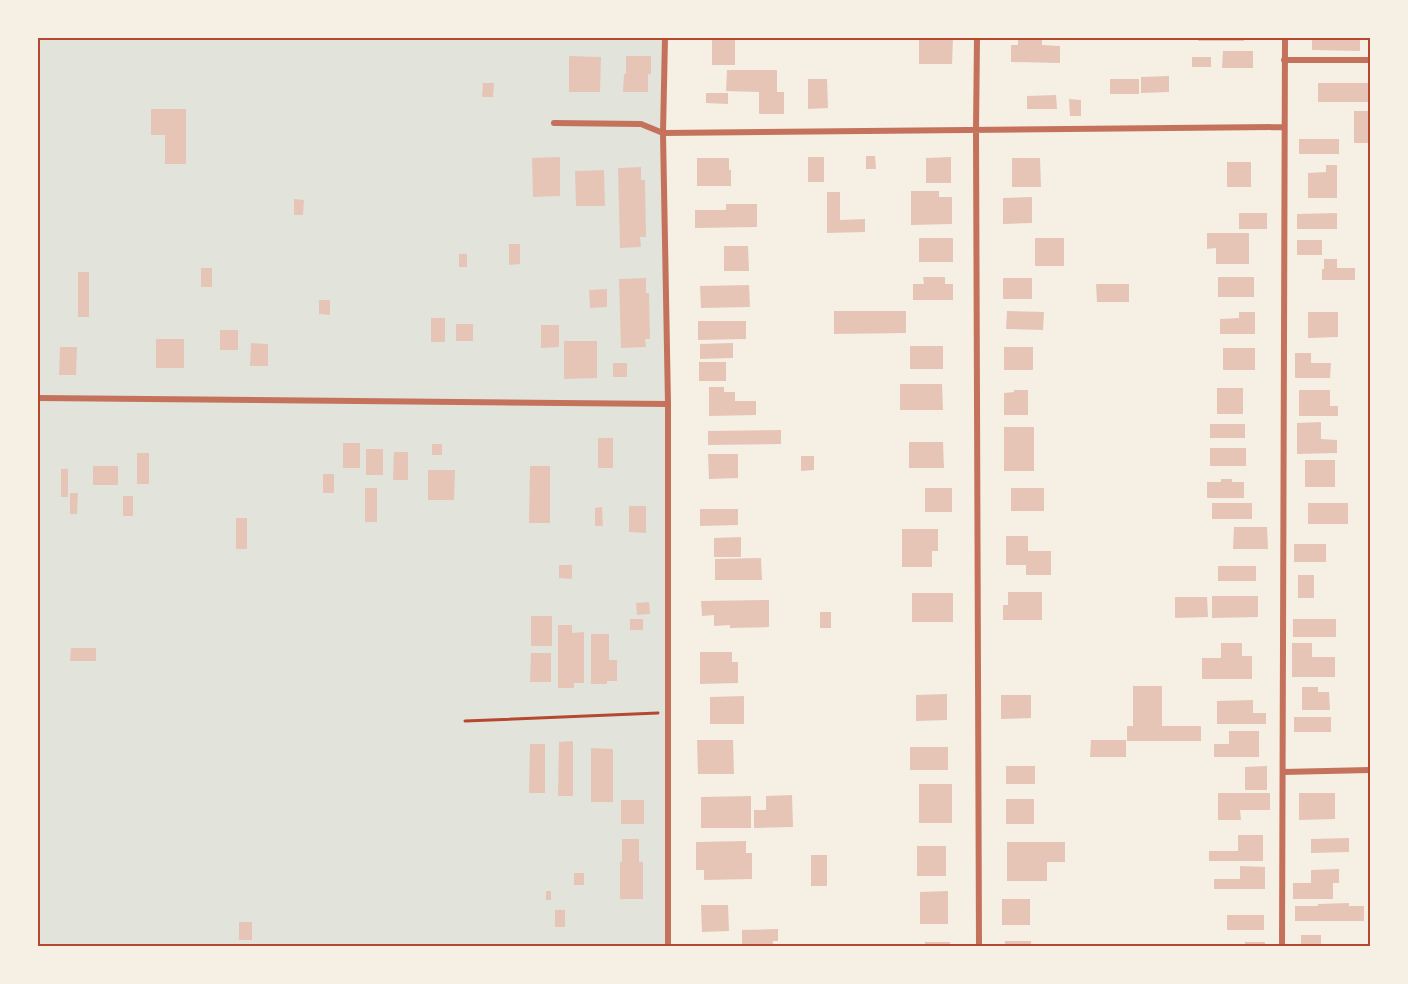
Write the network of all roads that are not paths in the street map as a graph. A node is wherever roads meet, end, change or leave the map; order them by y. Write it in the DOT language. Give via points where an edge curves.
graph roads {
  1 [pos="665,38"];
  2 [pos="977,38"];
  3 [pos="1285,38"];
  4 [pos="1284,60"];
  5 [pos="1371,60"];
  6 [pos="554,123"];
  7 [pos="1284,126"];
  8 [pos="976,130"];
  9 [pos="663,133"];
  10 [pos="38,398"];
  11 [pos="668,404"];
  12 [pos="1371,770"];
  13 [pos="1283,772"];
  14 [pos="668,946"];
  15 [pos="979,946"];
  16 [pos="1282,946"];
  1 -- 9 [label="street"];
  2 -- 8 [label="street"];
  3 -- 4 [label="street"];
  4 -- 5 [label="street"];
  4 -- 7 [label="street"];
  6 -- 9 [label="street" via="641,124"];
  7 -- 8 [label="street"];
  7 -- 13 [label="street"];
  8 -- 9 [label="street"];
  8 -- 15 [label="street"];
  9 -- 11 [label="street"];
  10 -- 11 [label="street"];
  11 -- 14 [label="street"];
  12 -- 13 [label="street"];
  13 -- 16 [label="street"];
}
